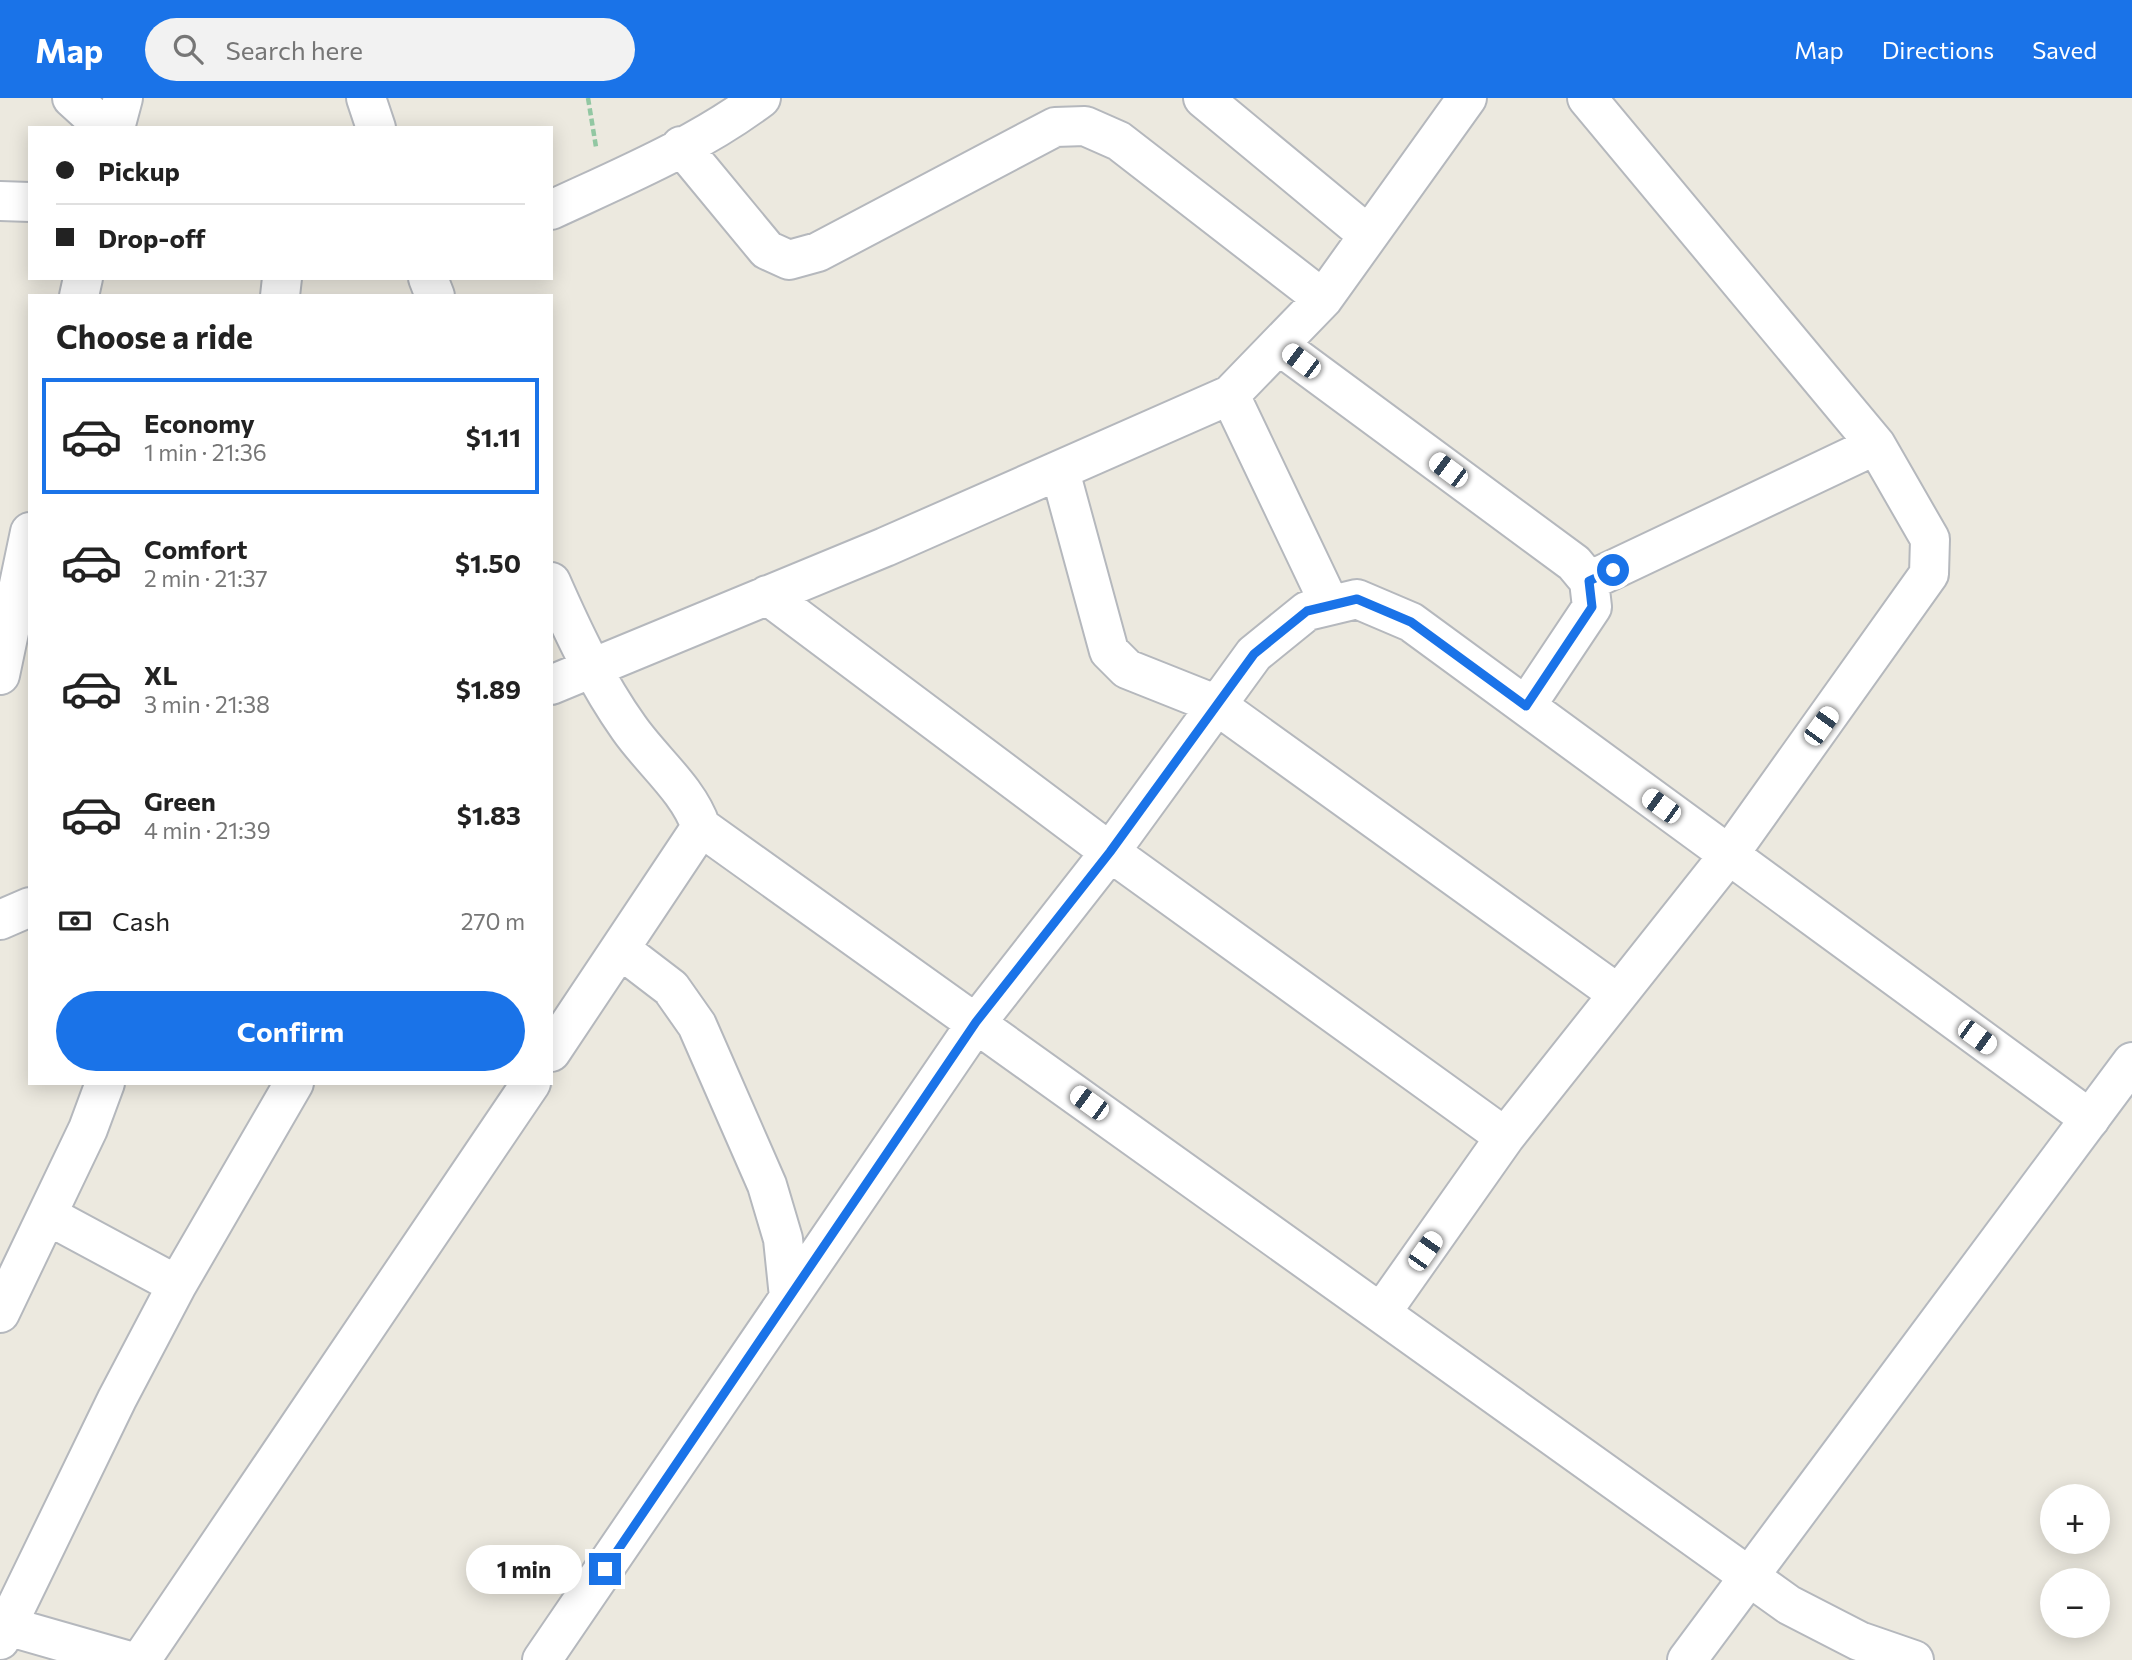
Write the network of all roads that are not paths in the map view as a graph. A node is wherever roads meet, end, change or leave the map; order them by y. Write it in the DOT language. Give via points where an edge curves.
graph roads {
  1 [pos="72,98"];
  2 [pos="123,98"];
  3 [pos="366,98"];
  4 [pos="761,98"];
  5 [pos="1202,98"];
  6 [pos="1467,98"];
  7 [pos="1587,98"];
  8 [pos="103,126"];
  9 [pos="116,126"];
  10 [pos="375,126"];
  11 [pos="681,146"];
  12 [pos="0,201"];
  13 [pos="28,202"];
  14 [pos="553,209"];
  15 [pos="1367,234"];
  16 [pos="1323,299"];
  17 [pos="1280,345"];
  18 [pos="1230,395"];
  19 [pos="1875,445"];
  20 [pos="1059,471"];
  21 [pos="28,536"];
  22 [pos="11,566"];
  23 [pos="1589,581"];
  24 [pos="553,586"];
  25 [pos="767,595"];
  26 [pos="1330,605"];
  27 [pos="591,666"];
  28 [pos="0,675"];
  29 [pos="553,684"];
  30 [pos="1215,704"];
  31 [pos="1526,706"];
  32 [pos="701,827"];
  33 [pos="1110,852"];
  34 [pos="1728,856"];
  35 [pos="28,908"];
  36 [pos="0,920"];
  37 [pos="620,949"];
  38 [pos="1618,994"];
  39 [pos="976,1022"];
  40 [pos="553,1049"];
  41 [pos="2132,1062"];
  42 [pos="104,1085"];
  43 [pos="293,1085"];
  44 [pos="530,1085"];
  45 [pos="2090,1119"];
  46 [pos="1505,1137"];
  47 [pos="47,1215"];
  48 [pos="177,1285"];
  49 [pos="789,1297"];
  50 [pos="0,1312"];
  51 [pos="1381,1313"];
  52 [pos="1749,1577"];
  53 [pos="2,1630"];
  54 [pos="126,1660"];
  55 [pos="141,1660"];
  56 [pos="542,1660"];
  57 [pos="1687,1660"];
  58 [pos="1914,1660"];
  1 -- 8 [label="street"];
  2 -- 9 [label="street"];
  3 -- 10 [label="street"];
  4 -- 11 [label="street" via="738,116"];
  5 -- 15 [label="street"];
  6 -- 15 [label="street"];
  7 -- 19 [label="street"];
  11 -- 14 [label="street"];
  11 -- 16 [label="street" via="767,250 789,260 818,252 1055,127 1085,126 1119,141"];
  12 -- 13 [label="street"];
  15 -- 16 [label="street"];
  16 -- 17 [label="street"];
  17 -- 18 [label="street"];
  17 -- 23 [label="street" via="1574,563"];
  18 -- 20 [label="street"];
  18 -- 26 [label="street"];
  19 -- 23 [label="street"];
  19 -- 34 [label="street" via="1930,539 1929,574"];
  20 -- 25 [label="street"];
  20 -- 30 [label="street" via="1109,651 1127,669"];
  21 -- 22 [label="street"];
  22 -- 28 [label="street"];
  23 -- 31 [label="street" via="1592,607"];
  24 -- 27 [label="street"];
  25 -- 27 [label="street"];
  25 -- 33 [label="street"];
  26 -- 30 [label="street" via="1307,611 1254,654"];
  26 -- 31 [label="street" via="1357,599 1411,622"];
  27 -- 29 [label="street"];
  27 -- 32 [label="street" via="630,730 694,807"];
  30 -- 33 [label="street"];
  30 -- 38 [label="street"];
  31 -- 34 [label="street"];
  32 -- 37 [label="street"];
  32 -- 39 [label="street"];
  33 -- 39 [label="street"];
  33 -- 46 [label="street"];
  34 -- 38 [label="street"];
  34 -- 45 [label="street"];
  35 -- 36 [label="street"];
  37 -- 40 [label="street"];
  37 -- 49 [label="street" via="671,988 697,1024 767,1185 783,1239"];
  38 -- 46 [label="street"];
  39 -- 49 [label="street"];
  39 -- 51 [label="street"];
  41 -- 45 [label="street"];
  42 -- 47 [label="street"];
  43 -- 48 [label="street"];
  44 -- 55 [label="street"];
  45 -- 52 [label="street"];
  46 -- 51 [label="street"];
  47 -- 48 [label="street"];
  47 -- 50 [label="street"];
  48 -- 53 [label="street"];
  49 -- 56 [label="street"];
  51 -- 52 [label="street"];
  52 -- 57 [label="street"];
  52 -- 58 [label="street" via="1824,1625"];
  53 -- 54 [label="street"];
}
